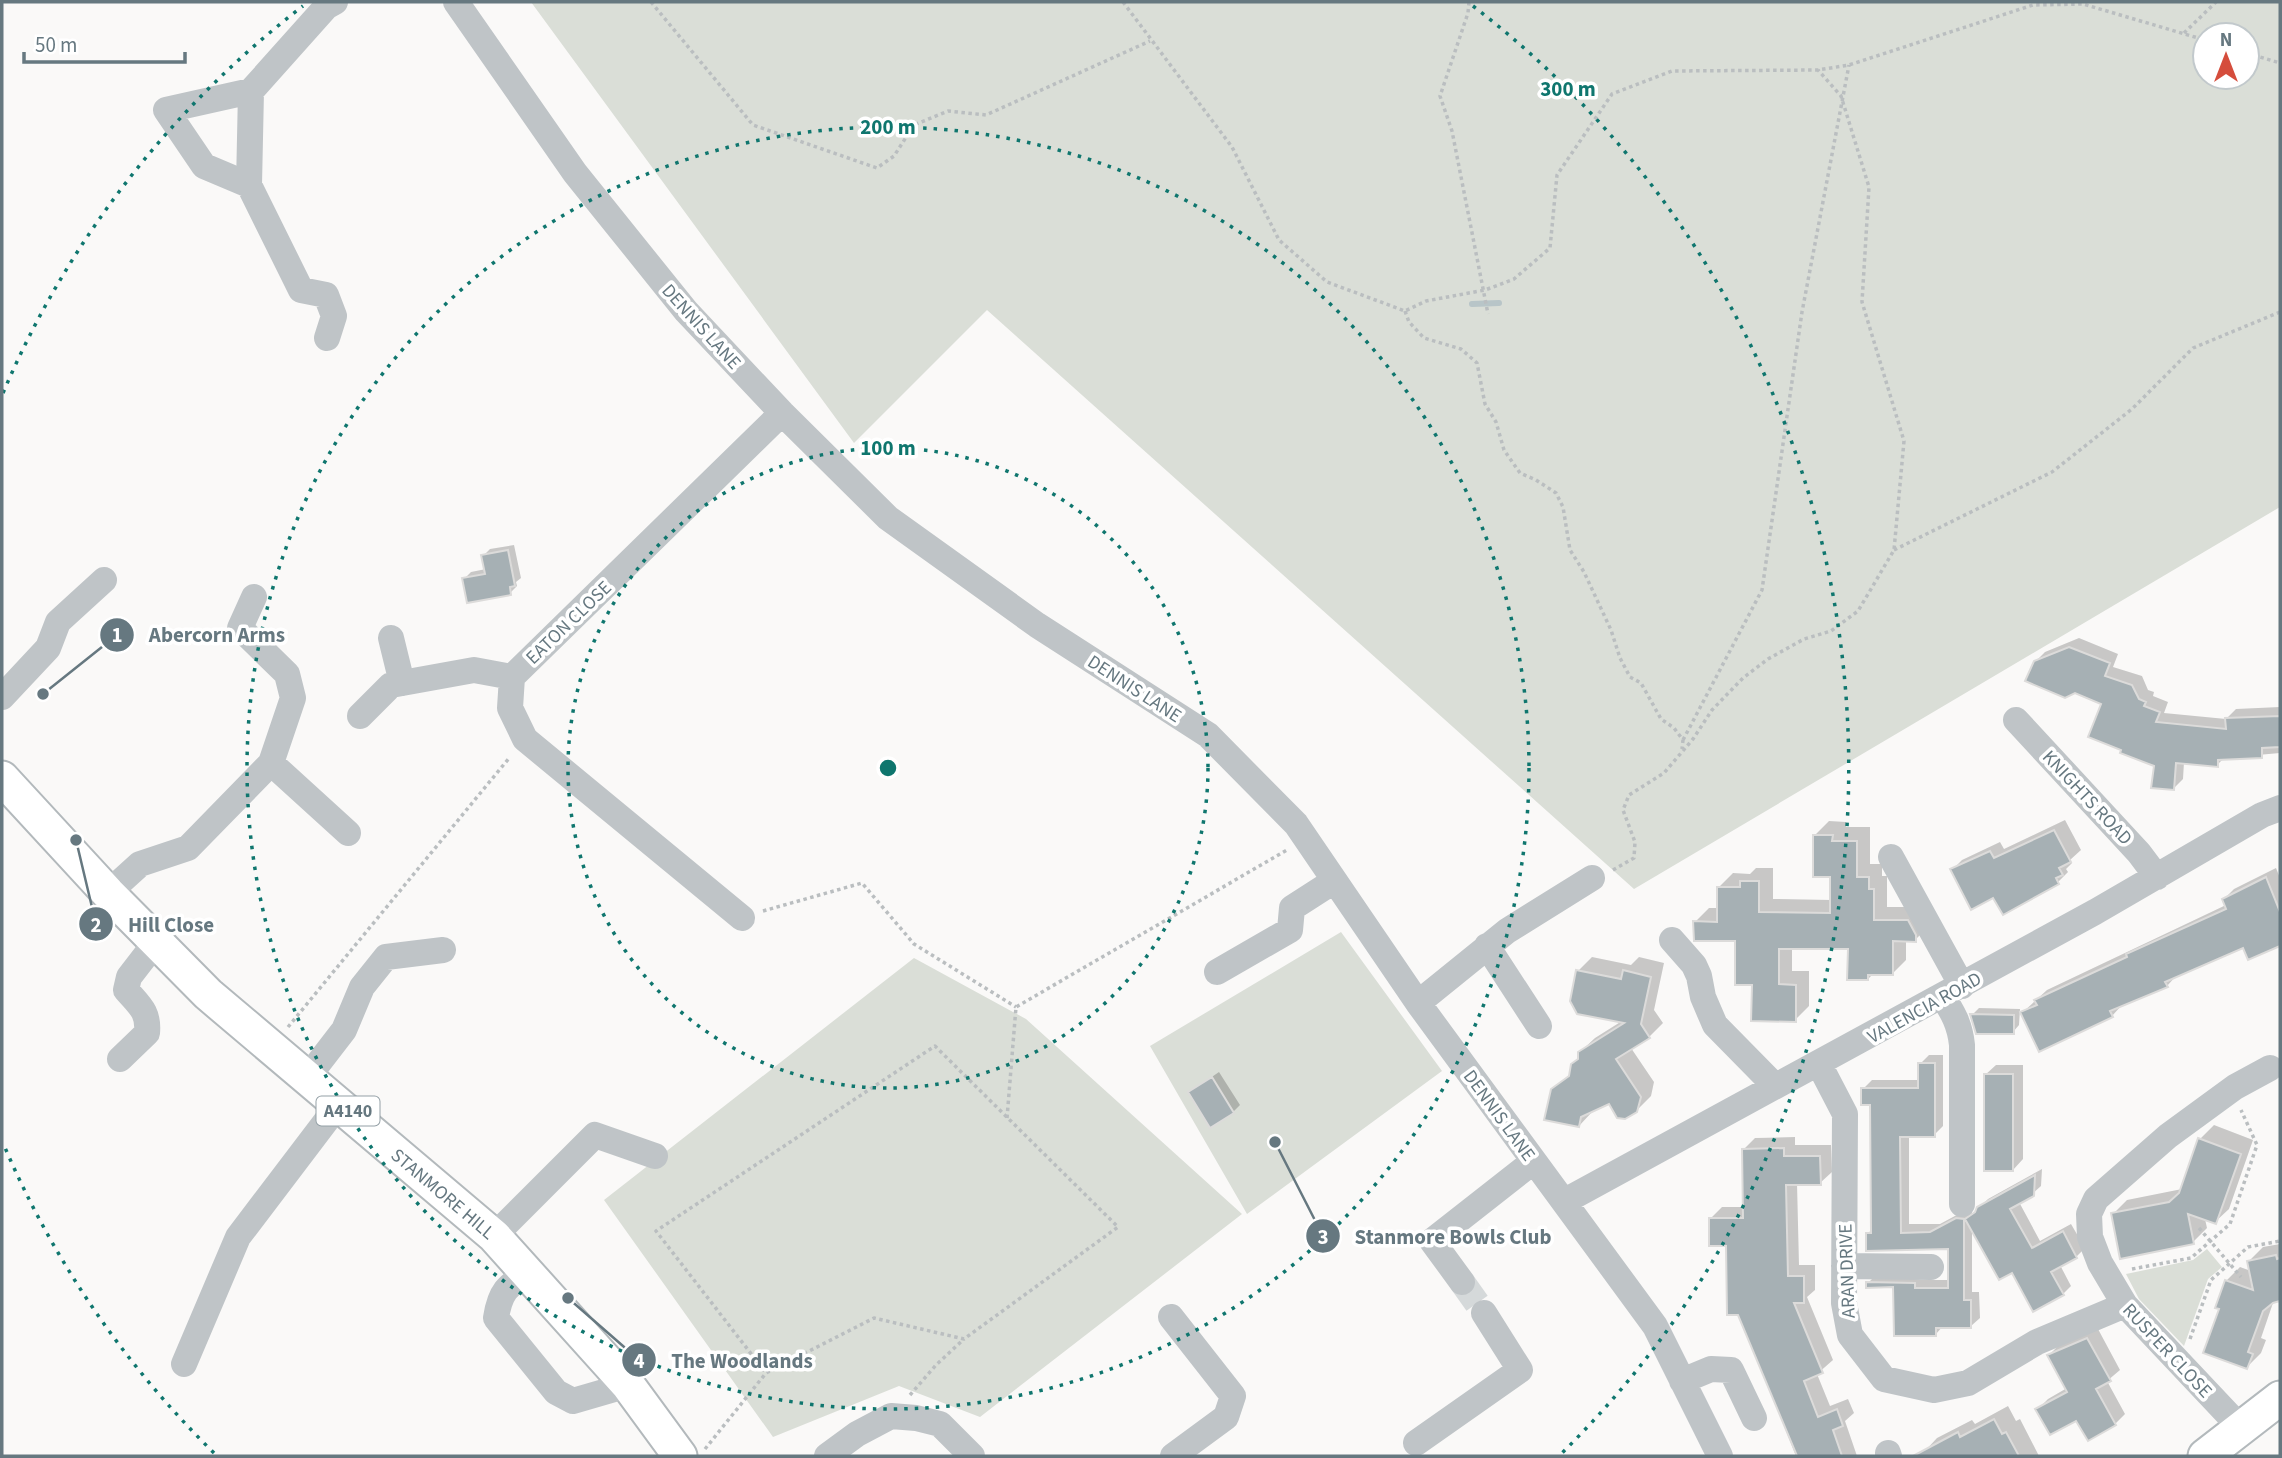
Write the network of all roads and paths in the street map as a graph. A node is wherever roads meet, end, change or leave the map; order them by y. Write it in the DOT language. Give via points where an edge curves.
graph roads {
  1 [pos="335,2"];
  2 [pos="456,2"];
  3 [pos="651,2"];
  4 [pos="1123,2"];
  5 [pos="1469,2"];
  6 [pos="2216,2"];
  7 [pos="2033,4"];
  8 [pos="2184,33"];
  9 [pos="2191,35"];
  10 [pos="1150,41"];
  11 [pos="2261,57"];
  12 [pos="2280,63"];
  13 [pos="1849,65"];
  14 [pos="1818,70"];
  15 [pos="251,92"];
  16 [pos="1841,96"];
  17 [pos="249,185"];
  18 [pos="1485,290"];
  19 [pos="1405,311"];
  20 [pos="2280,312"];
  21 [pos="1488,314"];
  22 [pos="327,338"];
  23 [pos="782,413"];
  24 [pos="1894,550"];
  25 [pos="104,580"];
  26 [pos="254,597"];
  27 [pos="391,638"];
  28 [pos="512,677"];
  29 [pos="402,683"];
  30 [pos="2,697"];
  31 [pos="360,716"];
  32 [pos="2016,720"];
  33 [pos="525,739"];
  34 [pos="1683,740"];
  35 [pos="1682,751"];
  36 [pos="271,763"];
  37 [pos="2,778"];
  38 [pos="2280,808"];
  39 [pos="348,833"];
  40 [pos="1306,839"];
  41 [pos="1891,857"];
  42 [pos="2157,877"];
  43 [pos="1592,878"];
  44 [pos="1334,881"];
  45 [pos="108,893"];
  46 [pos="742,918"];
  47 [pos="1672,940"];
  48 [pos="156,942"];
  49 [pos="1488,946"];
  50 [pos="443,950"];
  51 [pos="1217,972"];
  52 [pos="1952,991"];
  53 [pos="1418,1003"];
  54 [pos="1016,1007"];
  55 [pos="1539,1026"];
  56 [pos="271,1048"];
  57 [pos="120,1059"];
  58 [pos="1819,1064"];
  59 [pos="2270,1068"];
  60 [pos="307,1078"];
  61 [pos="1774,1086"];
  62 [pos="2231,1089"];
  63 [pos="339,1104"];
  64 [pos="1007,1118"];
  65 [pos="655,1156"];
  66 [pos="1534,1161"];
  67 [pos="1565,1201"];
  68 [pos="1962,1204"];
  69 [pos="2199,1228"];
  70 [pos="494,1236"];
  71 [pos="2211,1241"];
  72 [pos="2280,1241"];
  73 [pos="2230,1263"];
  74 [pos="1844,1266"];
  75 [pos="1931,1267"];
  76 [pos="530,1273"];
  77 [pos="2107,1274"];
  78 [pos="2241,1276"];
  79 [pos="1462,1282"];
  80 [pos="2125,1305"];
  81 [pos="1484,1312"];
  82 [pos="1171,1318"];
  83 [pos="964,1339"];
  84 [pos="184,1364"];
  85 [pos="2180,1364"];
  86 [pos="766,1373"];
  87 [pos="1682,1381"];
  88 [pos="628,1385"];
  89 [pos="2280,1398"];
  90 [pos="891,1416"];
  91 [pos="1754,1418"];
  92 [pos="2241,1428"];
  93 [pos="1416,1443"];
  94 [pos="1714,1454"];
  95 [pos="680,1456"];
  96 [pos="699,1456"];
  97 [pos="827,1456"];
  98 [pos="972,1456"];
  99 [pos="1173,1456"];
  100 [pos="2205,1456"];
  1 -- 15 [label="street"];
  2 -- 23 [label="street, DENNIS LANE" via="575,173 686,311"];
  3 -- 10 [label="path" via="753,125 877,168 894,156 914,125 948,111 986,115"];
  4 -- 10 [label="path"];
  5 -- 18 [label="path" via="1440,96 1452,131"];
  6 -- 8 [label="path"];
  7 -- 8 [label="path" via="2083,4"];
  7 -- 13 [label="path"];
  8 -- 9 [label="path"];
  10 -- 19 [label="path" via="1232,147 1279,240 1327,282"];
  11 -- 12 [label="path"];
  13 -- 14 [label="path"];
  13 -- 16 [label="path"];
  14 -- 16 [label="path"];
  14 -- 18 [label="path" via="1672,71 1612,94 1557,175 1550,248 1514,279"];
  15 -- 17 [label="street"];
  15 -- 17 [label="street" via="166,110 204,166"];
  16 -- 24 [label="path" via="1869,187 1862,302 1904,442"];
  16 -- 34 [label="path" via="1802,312 1762,590"];
  17 -- 22 [label="street" via="301,290 326,295 334,316"];
  18 -- 19 [label="path" via="1426,301"];
  18 -- 21 [label="path"];
  19 -- 34 [label="path" via="1424,338 1461,349 1477,363 1485,404 1504,450 1520,473 1556,493 1570,550 1611,630 1620,658 1661,719"];
  20 -- 24 [label="path" via="2193,348 2132,409 2052,472"];
  23 -- 28 [label="street, EATON CLOSE"];
  23 -- 40 [label="street, DENNIS LANE" via="888,518 1037,625 1208,735"];
  24 -- 35 [label="path" via="1858,611 1831,631 1804,639 1751,672 1712,710"];
  25 -- 30 [label="street" via="58,622 48,648"];
  26 -- 36 [label="street" via="240,628 287,674 293,698"];
  27 -- 29 [label="street"];
  28 -- 29 [label="street" via="474,670"];
  28 -- 33 [label="street, EATON CLOSE" via="510,708"];
  29 -- 31 [label="street" via="391,685"];
  32 -- 42 [label="street, KNIGHTS ROAD"];
  33 -- 46 [label="street, EATON CLOSE"];
  33 -- 56 [label="path"];
  34 -- 35 [label="path"];
  35 -- 43 [label="path" via="1664,773 1629,795 1623,810 1635,842 1634,858"];
  36 -- 39 [label="street"];
  36 -- 45 [label="street" via="188,848 140,864"];
  37 -- 45 [label="main road, STANMORE HILL / A4140"];
  38 -- 42 [label="street, VALENCIA ROAD"];
  40 -- 44 [label="street, DENNIS LANE"];
  40 -- 54 [label="path"];
  41 -- 52 [label="street"];
  42 -- 52 [label="street, VALENCIA ROAD"];
  43 -- 49 [label="street"];
  44 -- 51 [label="street" via="1292,908 1290,930"];
  44 -- 53 [label="street, DENNIS LANE"];
  45 -- 48 [label="main road, STANMORE HILL / A4140"];
  46 -- 54 [label="path" via="862,883 914,944"];
  47 -- 61 [label="street" via="1694,965 1715,1025"];
  48 -- 56 [label="main road, STANMORE HILL / A4140"];
  48 -- 57 [label="street" via="129,978 126,990 148,1019 147,1033"];
  49 -- 53 [label="street"];
  49 -- 55 [label="street"];
  50 -- 60 [label="street" via="386,957 362,988 344,1030"];
  52 -- 58 [label="street, VALENCIA ROAD"];
  52 -- 68 [label="street" via="1962,1045"];
  53 -- 66 [label="street, DENNIS LANE"];
  54 -- 64 [label="path"];
  56 -- 60 [label="main road, STANMORE HILL / A4140"];
  58 -- 61 [label="street, VALENCIA ROAD"];
  58 -- 74 [label="street, ARAN DRIVE" via="1845,1114"];
  59 -- 62 [label="street, RUSPER CLOSE"];
  60 -- 63 [label="main road, STANMORE HILL / A4140"];
  61 -- 67 [label="street, VALENCIA ROAD"];
  62 -- 71 [label="path" via="2257,1145 2230,1224"];
  62 -- 77 [label="street, RUSPER CLOSE" via="2096,1199 2089,1214 2090,1237"];
  63 -- 70 [label="main road, STANMORE HILL / A4140"];
  63 -- 84 [label="street" via="238,1237"];
  64 -- 83 [label="path" via="1118,1227"];
  64 -- 86 [label="path" via="935,1046 656,1231"];
  65 -- 70 [label="street" via="595,1135"];
  66 -- 67 [label="street, DENNIS LANE"];
  66 -- 79 [label="street" via="1432,1241"];
  67 -- 87 [label="street, DENNIS LANE" via="1655,1326"];
  69 -- 71 [label="path"];
  70 -- 76 [label="main road, STANMORE HILL / A4140"];
  71 -- 73 [label="path"];
  71 -- 77 [label="path" via="2191,1258"];
  72 -- 73 [label="path" via="2248,1247"];
  73 -- 78 [label="path"];
  73 -- 85 [label="path" via="2211,1280"];
  74 -- 75 [label="street"];
  74 -- 80 [label="street, ARAN DRIVE" via="1850,1335 1884,1379 1934,1390 1968,1383 2037,1342"];
  76 -- 88 [label="main road, STANMORE HILL / A4140"];
  76 -- 88 [label="street" via="510,1283 498,1301 496,1318 556,1392 573,1401"];
  77 -- 80 [label="street, RUSPER CLOSE"];
  80 -- 85 [label="street, RUSPER CLOSE"];
  81 -- 93 [label="street" via="1520,1370"];
  82 -- 99 [label="street" via="1233,1396 1226,1417"];
  83 -- 86 [label="path" via="874,1318"];
  83 -- 90 [label="path"];
  85 -- 92 [label="street, RUSPER CLOSE"];
  86 -- 96 [label="path"];
  87 -- 91 [label="street" via="1711,1369 1731,1370"];
  87 -- 94 [label="street, DENNIS LANE"];
  88 -- 95 [label="main road, STANMORE HILL / A4140"];
  89 -- 92 [label="main road"];
  90 -- 97 [label="street"];
  90 -- 98 [label="street" via="940,1424"];
  92 -- 100 [label="main road"];
}
